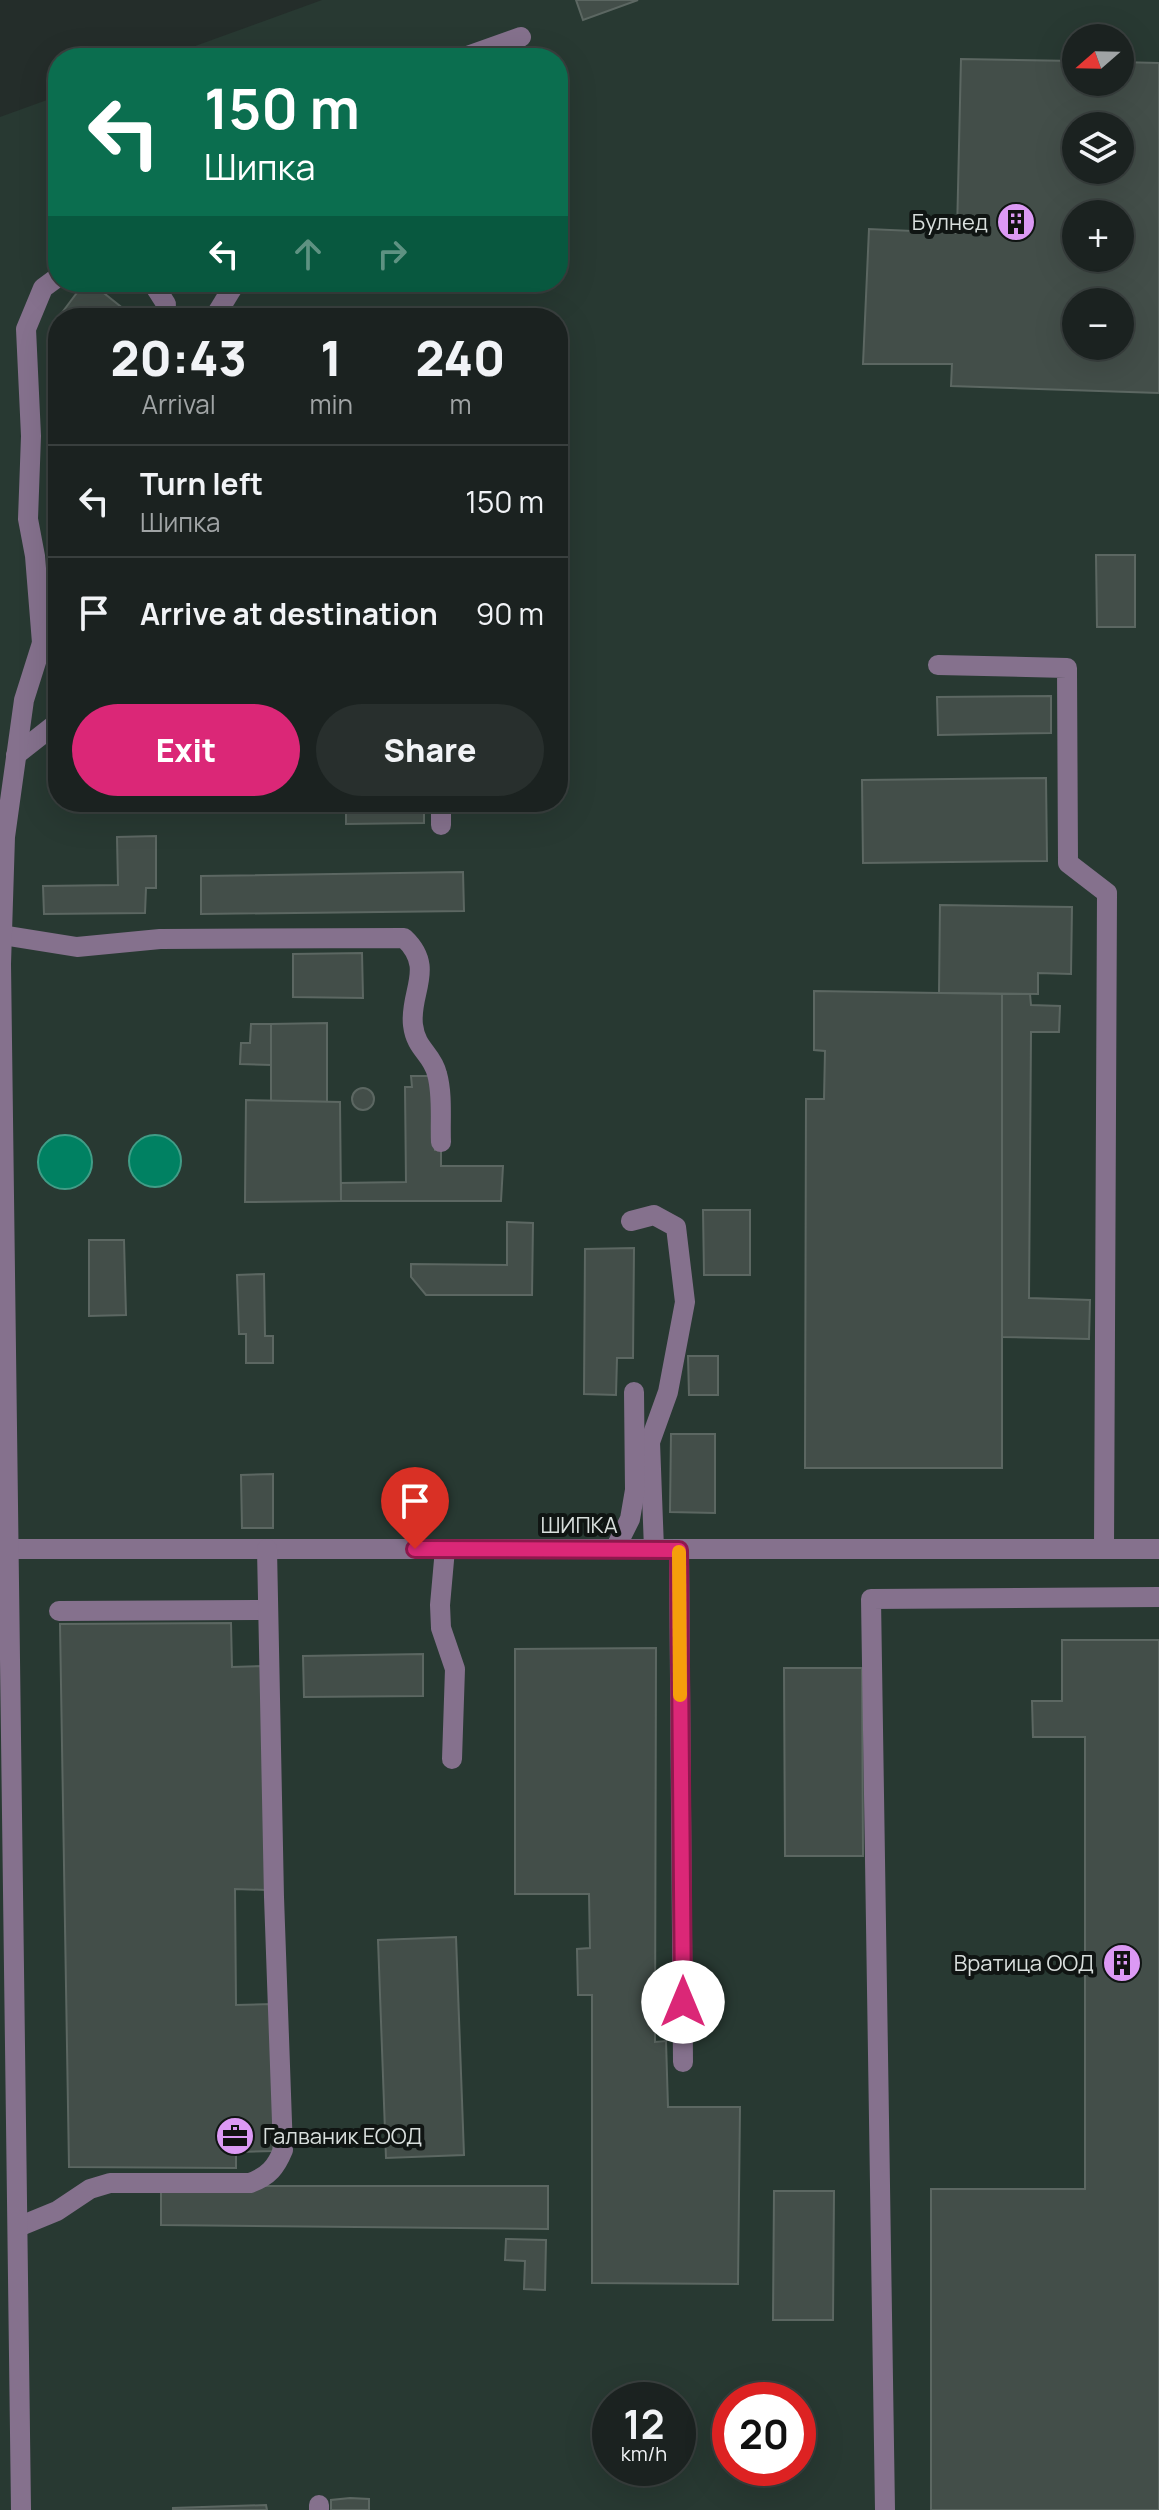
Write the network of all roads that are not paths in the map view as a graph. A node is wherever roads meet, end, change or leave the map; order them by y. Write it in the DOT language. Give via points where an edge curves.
graph roads {
  1 [pos="521,37"];
  2 [pos="490,48"];
  3 [pos="48,284"];
  4 [pos="48,632"];
  5 [pos="42,643"];
  6 [pos="938,665"];
  7 [pos="48,730"];
  8 [pos="16,755"];
  9 [pos="441,812"];
  10 [pos="441,825"];
  11 [pos="2,935"];
  12 [pos="441,1142"];
  13 [pos="631,1221"];
  14 [pos="634,1392"];
  15 [pos="4,1547"];
  16 [pos="267,1549"];
  17 [pos="445,1549"];
  18 [pos="615,1549"];
  19 [pos="654,1549"];
  20 [pos="1104,1549"];
  21 [pos="1159,1549"];
  22 [pos="679,1550"];
  23 [pos="1159,1597"];
  24 [pos="267,1610"];
  25 [pos="59,1611"];
  26 [pos="452,1759"];
  27 [pos="683,2062"];
  28 [pos="8,2124"];
  29 [pos="18,2227"];
  30 [pos="21,2510"];
  31 [pos="885,2510"];
  1 -- 2 [label="street"];
  3 -- 5 [label="street" via="26,329 28,519"];
  4 -- 5 [label="street"];
  5 -- 8 [label="street" via="24,700"];
  6 -- 20 [label="street" via="1067,668 1068,863 1107,893"];
  7 -- 8 [label="street"];
  8 -- 11 [label="street" via="5,837"];
  9 -- 10 [label="street"];
  11 -- 12 [label="street" via="77,947 160,939 404,938 420,963 412,1022 417,1043 438,1076"];
  11 -- 15 [label="street"];
  13 -- 19 [label="street" via="654,1215 676,1227 685,1302 668,1392 650,1442"];
  14 -- 18 [label="street" via="635,1490 630,1519"];
  15 -- 16 [label="street, ШИПКА"];
  15 -- 28 [label="street"];
  16 -- 17 [label="street, ШИПКА"];
  16 -- 24 [label="street"];
  17 -- 18 [label="street, ШИПКА"];
  17 -- 26 [label="street" via="440,1605 441,1628 455,1669"];
  18 -- 19 [label="street, ШИПКА"];
  19 -- 22 [label="street, ШИПКА"];
  20 -- 21 [label="street, ШИПКА"];
  20 -- 22 [label="street, ШИПКА"];
  22 -- 27 [label="street"];
  23 -- 31 [label="street" via="871,1599"];
  24 -- 25 [label="street"];
  24 -- 29 [label="street" via="283,2150 265,2177 250,2183 110,2183"];
  28 -- 29 [label="street"];
  29 -- 30 [label="street"];
}
